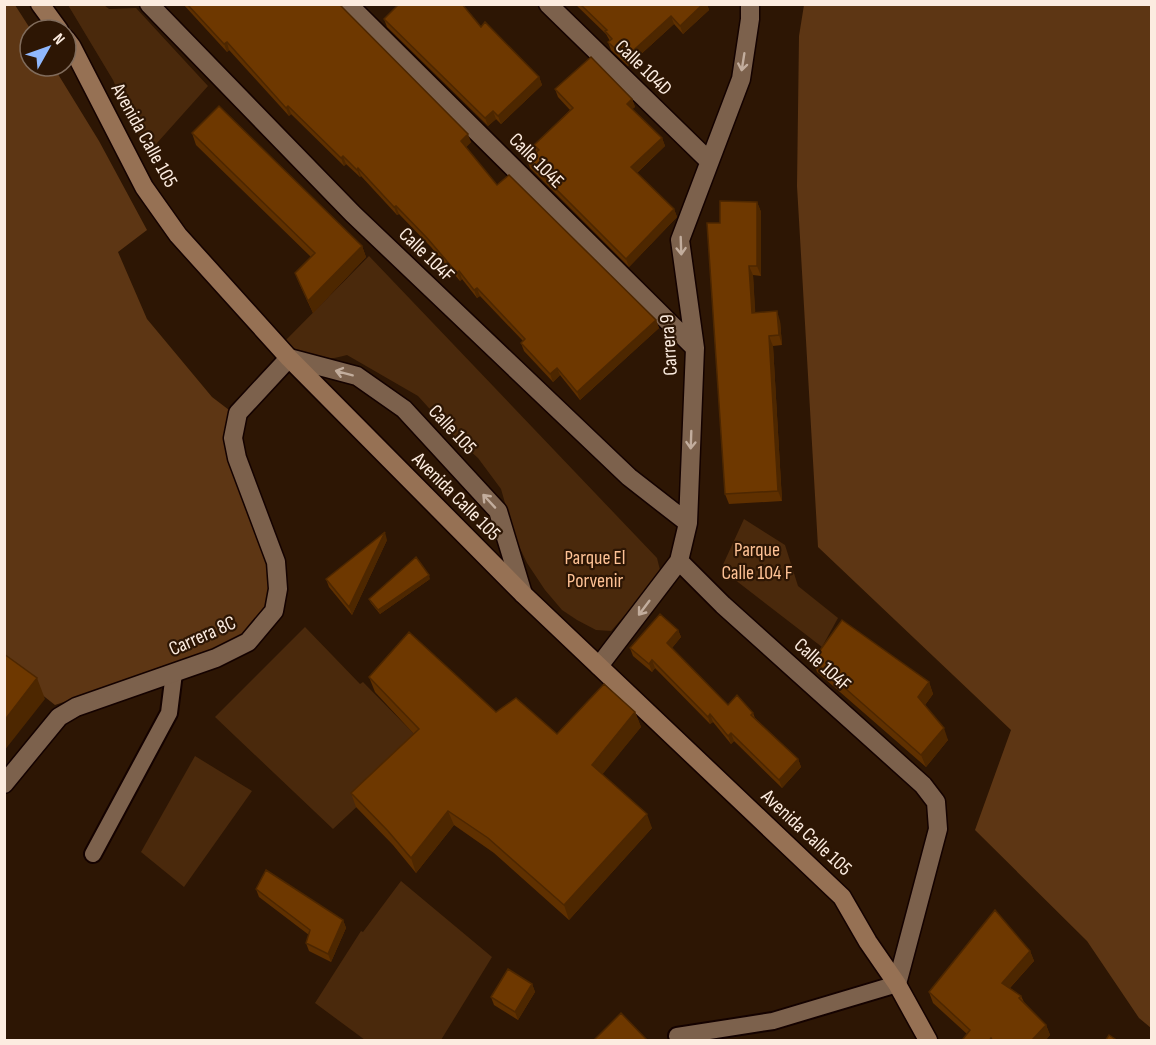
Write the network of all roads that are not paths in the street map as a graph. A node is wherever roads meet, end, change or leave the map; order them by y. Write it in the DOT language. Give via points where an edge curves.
graph roads {
  1 [pos="40,4"];
  2 [pos="148,4"];
  3 [pos="348,4"];
  4 [pos="548,4"];
  5 [pos="736,4"];
  6 [pos="750,12"];
  7 [pos="50,18"];
  8 [pos="78,59"];
  9 [pos="709,161"];
  10 [pos="694,348"];
  11 [pos="289,358"];
  12 [pos="688,523"];
  13 [pos="679,561"];
  14 [pos="522,594"];
  15 [pos="599,666"];
  16 [pos="174,672"];
  17 [pos="4,784"];
  18 [pos="93,854"];
  19 [pos="897,984"];
  20 [pos="677,1036"];
  21 [pos="928,1041"];
  1 -- 7 [label="main road"];
  2 -- 12 [label="street, Calle 104F" via="353,214 628,477"];
  3 -- 10 [label="street, Calle 104E"];
  4 -- 9 [label="street, Calle 104D"];
  5 -- 6 [label="street"];
  6 -- 9 [label="street, Carrera 9, one-way" via="741,79"];
  8 -- 11 [label="main road, Avenida Calle 105" via="144,187 178,235"];
  9 -- 10 [label="street, Carrera 9, one-way" via="680,240"];
  10 -- 12 [label="street, Carrera 9, one-way"];
  11 -- 14 [label="main road, Avenida Calle 105"];
  14 -- 11 [label="street, Calle 105, one-way" via="498,511 404,409 357,376"];
  11 -- 16 [label="street, Carrera 8C" via="238,413 233,438 276,562 278,589 274,611 248,642"];
  12 -- 13 [label="street, Carrera 9"];
  13 -- 15 [label="street, Carrera 9, one-way"];
  13 -- 19 [label="street, Calle 104F" via="923,785 936,802 938,830"];
  14 -- 15 [label="main road, Avenida Calle 105"];
  15 -- 19 [label="main road, Avenida Calle 105" via="842,897"];
  16 -- 17 [label="street, Carrera 8C" via="76,707 59,717"];
  16 -- 18 [label="lane" via="169,714"];
  19 -- 20 [label="lane" via="772,1021"];
  19 -- 21 [label="main road, Avenida Calle 105"];
}
